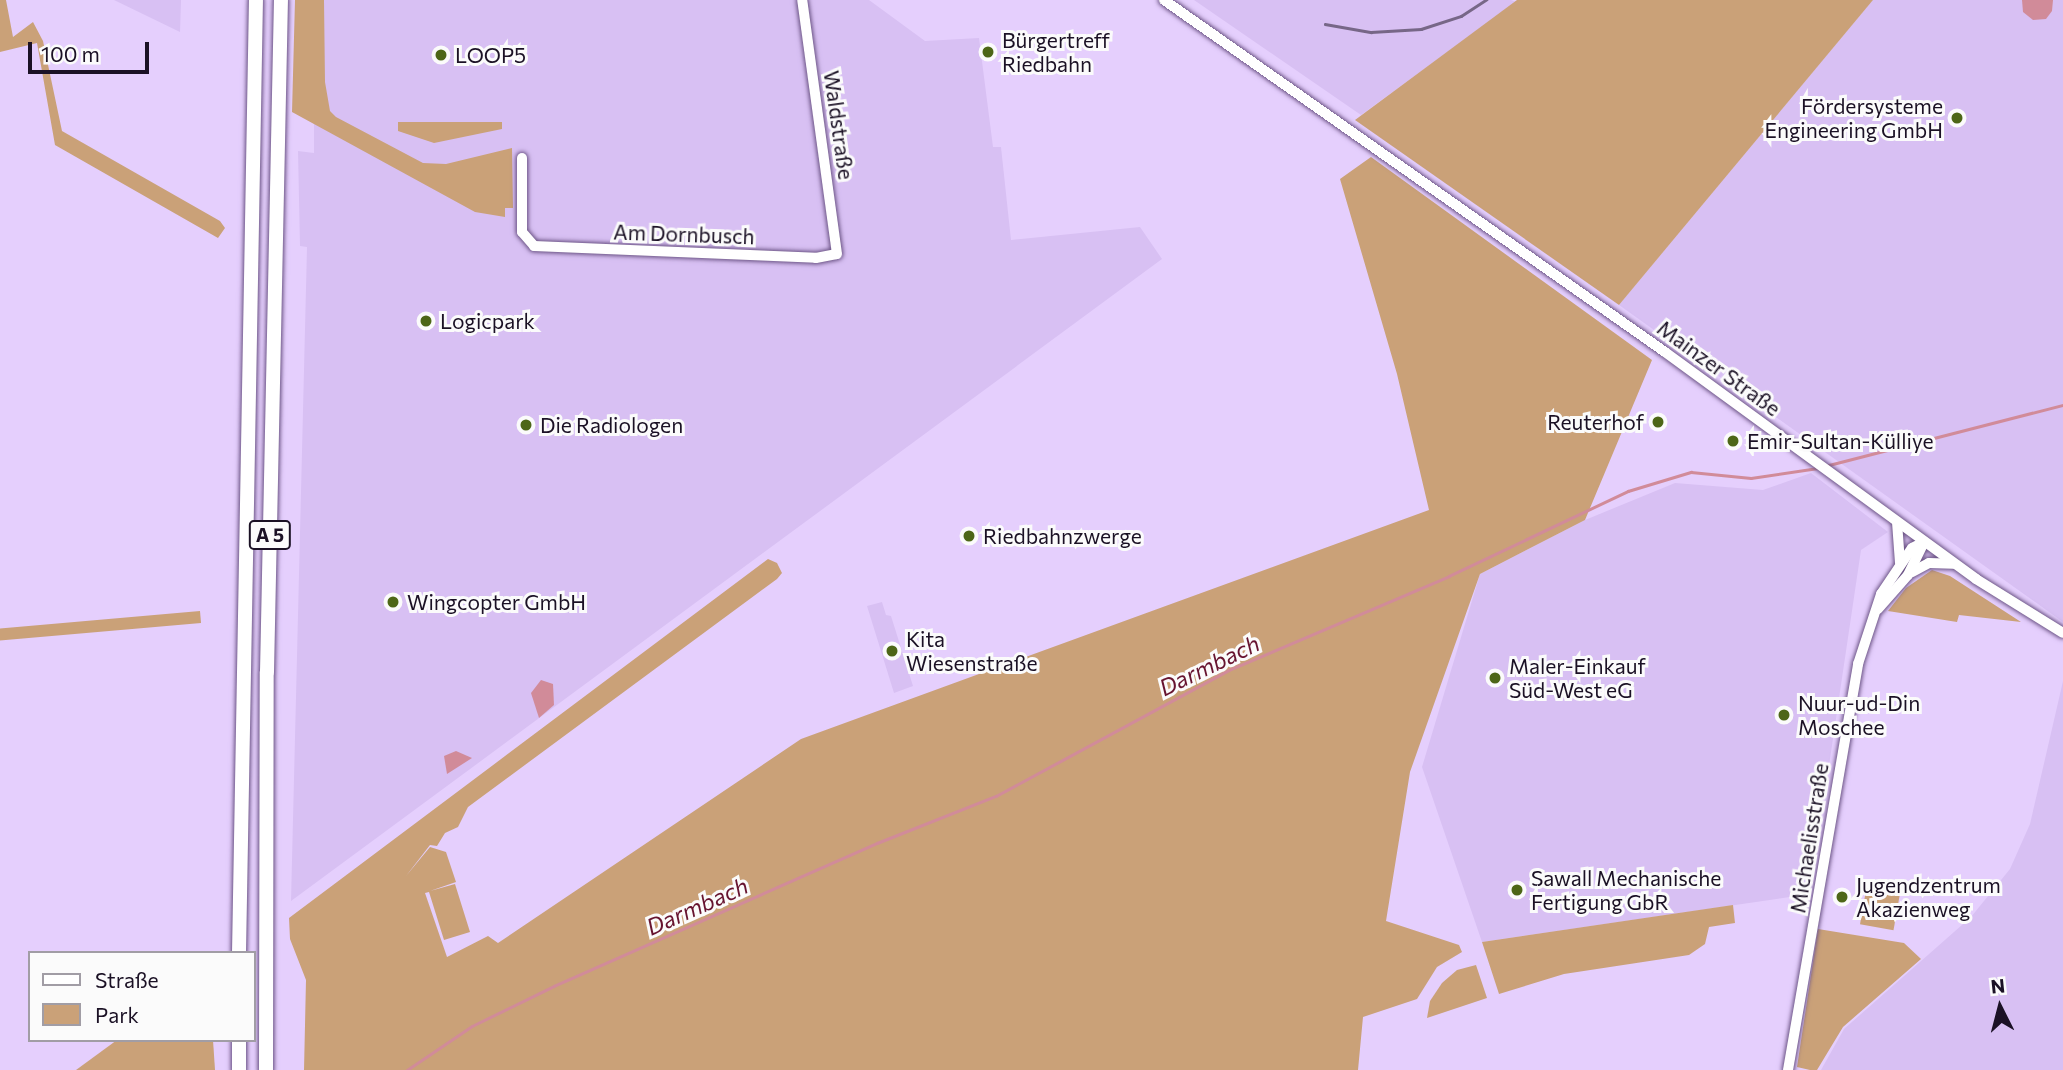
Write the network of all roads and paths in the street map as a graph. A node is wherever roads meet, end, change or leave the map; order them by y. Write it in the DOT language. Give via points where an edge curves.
graph roads {
  1 [pos="256,0"];
  2 [pos="281,0"];
  3 [pos="802,0"];
  4 [pos="1164,0"];
  5 [pos="522,158"];
  6 [pos="837,254"];
  7 [pos="1897,522"];
  8 [pos="1924,542"];
  9 [pos="1900,563"];
  10 [pos="1956,564"];
  11 [pos="1908,575"];
  12 [pos="1874,614"];
  13 [pos="2063,633"];
  14 [pos="239,951"];
  15 [pos="239,1042"];
  16 [pos="239,1070"];
  17 [pos="266,1070"];
  18 [pos="1788,1070"];
  1 -- 14 [label="highway, A 5"];
  2 -- 17 [label="highway, A 5" via="267,672"];
  3 -- 6 [label="street, Waldstraße"];
  4 -- 7 [label="street, Mainzer Straße" via="1354,131"];
  5 -- 6 [label="street, Am Dornbusch" via="522,229 530,244 816,258"];
  7 -- 8 [label="street, Mainzer Straße"];
  7 -- 9 [label="street"];
  8 -- 9 [label="street, Michaelisstraße"];
  8 -- 10 [label="street, Mainzer Straße"];
  8 -- 11 [label="street, Michaelisstraße"];
  9 -- 12 [label="street, Michaelisstraße"];
  10 -- 11 [label="street" via="1929,563"];
  10 -- 13 [label="street, Mainzer Straße" via="2040,623"];
  11 -- 12 [label="street, Michaelisstraße"];
  12 -- 18 [label="street, Michaelisstraße" via="1858,664"];
  15 -- 16 [label="highway"];
}
